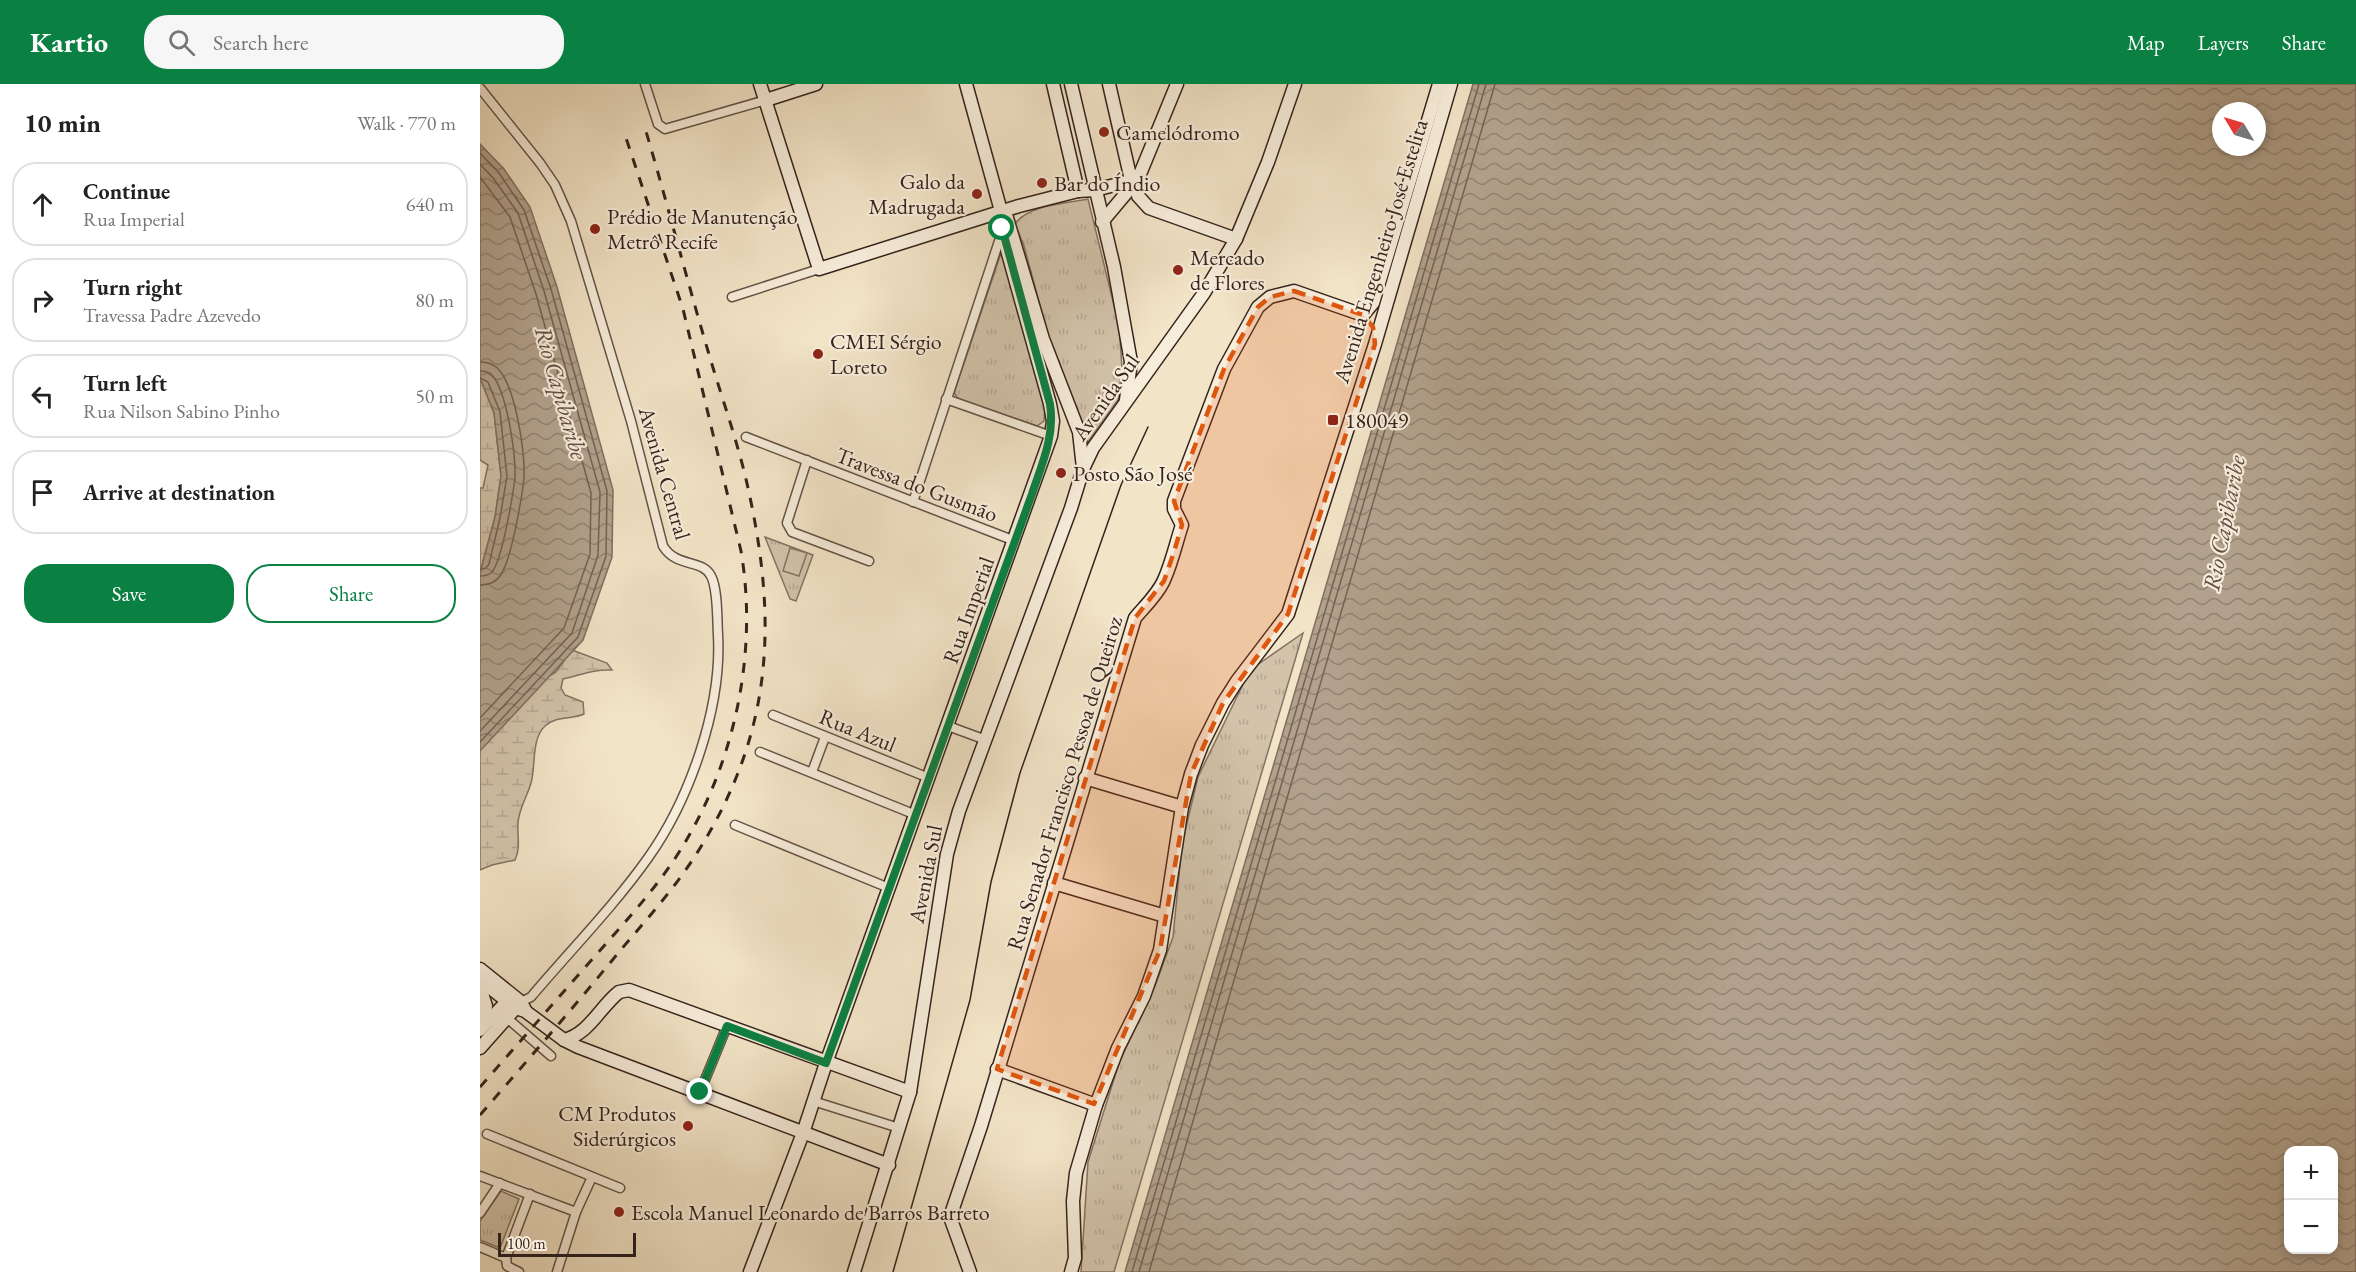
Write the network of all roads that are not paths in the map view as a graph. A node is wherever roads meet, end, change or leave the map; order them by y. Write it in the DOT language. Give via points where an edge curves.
graph roads {
  1 [pos="645,84"];
  2 [pos="760,84"];
  3 [pos="816,84"];
  4 [pos="966,84"];
  5 [pos="1053,84"];
  6 [pos="1071,84"];
  7 [pos="1109,84"];
  8 [pos="1177,84"];
  9 [pos="1295,84"];
  10 [pos="1439,84"];
  11 [pos="1451,84"];
  12 [pos="480,88"];
  13 [pos="766,100"];
  14 [pos="1135,179"];
  15 [pos="1095,190"];
  16 [pos="1078,191"];
  17 [pos="1001,211"];
  18 [pos="978,218"];
  19 [pos="1102,222"];
  20 [pos="1005,230"];
  21 [pos="1236,239"];
  22 [pos="819,269"];
  23 [pos="732,297"];
  24 [pos="1363,315"];
  25 [pos="1375,344"];
  26 [pos="946,399"];
  27 [pos="1124,406"];
  28 [pos="1051,436"];
  29 [pos="747,437"];
  30 [pos="807,460"];
  31 [pos="1083,469"];
  32 [pos="914,502"];
  33 [pos="1015,541"];
  34 [pos="869,561"];
  35 [pos="773,715"];
  36 [pos="948,726"];
  37 [pos="825,737"];
  38 [pos="986,740"];
  39 [pos="760,752"];
  40 [pos="812,772"];
  41 [pos="929,778"];
  42 [pos="1085,778"];
  43 [pos="1182,807"];
  44 [pos="916,815"];
  45 [pos="735,825"];
  46 [pos="1054,883"];
  47 [pos="889,888"];
  48 [pos="1165,916"];
  49 [pos="480,969"];
  50 [pos="480,980"];
  51 [pos="480,987"];
  52 [pos="516,1004"];
  53 [pos="507,1018"];
  54 [pos="727,1026"];
  55 [pos="480,1030"];
  56 [pos="564,1040"];
  57 [pos="480,1048"];
  58 [pos="551,1056"];
  59 [pos="826,1063"];
  60 [pos="997,1070"];
  61 [pos="700,1092"];
  62 [pos="910,1092"];
  63 [pos="813,1101"];
  64 [pos="1095,1106"];
  65 [pos="899,1128"];
  66 [pos="803,1133"];
  67 [pos="487,1134"];
  68 [pos="889,1165"];
  69 [pos="480,1176"];
  70 [pos="592,1177"];
  71 [pos="500,1183"];
  72 [pos="620,1188"];
  73 [pos="530,1194"];
  74 [pos="576,1212"];
  75 [pos="480,1213"];
  76 [pos="480,1247"];
  77 [pos="506,1258"];
  78 [pos="519,1272"];
  79 [pos="557,1272"];
  80 [pos="750,1272"];
  81 [pos="854,1272"];
  82 [pos="970,1272"];
  83 [pos="1071,1272"];
  1 -- 13 [label="street" via="658,124 665,129"];
  2 -- 13 [label="main road"];
  3 -- 13 [label="main road"];
  4 -- 17 [label="main road, Rua Imperial"];
  5 -- 16 [label="main road"];
  6 -- 15 [label="main road"];
  7 -- 14 [label="main road"];
  8 -- 14 [label="main road"];
  9 -- 21 [label="main road, Avenida Sul"];
  10 -- 24 [label="main road, Avenida Engenheiro José Estelita" via="1373,303"];
  11 -- 25 [label="main road, Avenida Engenheiro José Estelita"];
  12 -- 52 [label="street, Avenida Central" via="540,163 571,221 631,421 663,546 672,557 704,568 713,579 719,649 715,688 700,748 661,838 531,997"];
  13 -- 22 [label="main road"];
  14 -- 15 [label="main road"];
  14 -- 19 [label="main road"];
  14 -- 21 [label="main road" via="1138,196 1149,208"];
  15 -- 16 [label="main road"];
  15 -- 19 [label="main road"];
  16 -- 17 [label="main road"];
  17 -- 18 [label="main road"];
  17 -- 20 [label="main road, Rua Imperial" via="1007,218"];
  18 -- 20 [label="main road"];
  18 -- 22 [label="main road"];
  19 -- 27 [label="main road" via="1131,362"];
  20 -- 26 [label="street"];
  20 -- 28 [label="main road, Rua Imperial" via="1050,404"];
  20 -- 31 [label="main road, Rua Imperial" via="1079,432"];
  21 -- 27 [label="main road, Avenida Sul"];
  22 -- 23 [label="street"];
  24 -- 25 [label="main road" via="1373,327"];
  24 -- 42 [label="main road, Rua Senador Francisco Pessoa de Queiroz" via="1294,291 1270,297 1252,316 1224,369 1174,501 1182,525 1173,555 1164,580 1135,618"];
  25 -- 43 [label="main road, Avenida Engenheiro José Estelita" via="1288,614 1223,703 1202,745"];
  26 -- 28 [label="street"];
  26 -- 32 [label="street"];
  27 -- 31 [label="main road, Avenida Sul" via="1093,448"];
  28 -- 33 [label="main road, Rua Imperial"];
  29 -- 30 [label="street, Travessa do Gusmão"];
  30 -- 32 [label="street, Travessa do Gusmão"];
  30 -- 34 [label="street, Travessa do Gusmão" via="788,528"];
  31 -- 38 [label="main road, Avenida Sul"];
  32 -- 33 [label="street, Travessa do Gusmão"];
  33 -- 36 [label="main road, Rua Imperial"];
  35 -- 37 [label="street, Rua Azul"];
  36 -- 38 [label="street"];
  36 -- 41 [label="main road, Rua Imperial"];
  37 -- 40 [label="street"];
  37 -- 41 [label="street, Rua Azul"];
  38 -- 62 [label="main road, Avenida Sul" via="947,854"];
  39 -- 40 [label="street"];
  40 -- 44 [label="street"];
  41 -- 44 [label="main road, Rua Imperial"];
  42 -- 43 [label="main road"];
  42 -- 46 [label="main road, Rua Senador Francisco Pessoa de Queiroz"];
  43 -- 48 [label="main road, Avenida Engenheiro José Estelita"];
  44 -- 47 [label="main road, Rua Imperial"];
  45 -- 47 [label="street"];
  46 -- 48 [label="main road"];
  46 -- 60 [label="main road, Rua Senador Francisco Pessoa de Queiroz"];
  47 -- 59 [label="main road, Rua Imperial"];
  48 -- 64 [label="main road, Avenida Engenheiro José Estelita" via="1160,950 1144,996"];
  49 -- 52 [label="main road"];
  50 -- 52 [label="main road"];
  51 -- 55 [label="main road" via="486,1006"];
  52 -- 53 [label="main road"];
  52 -- 55 [label="main road"];
  52 -- 56 [label="main road"];
  53 -- 57 [label="main road"];
  53 -- 58 [label="street"];
  54 -- 56 [label="main road" via="622,990 578,1035"];
  54 -- 59 [label="main road"];
  54 -- 61 [label="street"];
  56 -- 61 [label="main road"];
  59 -- 62 [label="main road"];
  59 -- 63 [label="main road, Rua Imperial"];
  60 -- 64 [label="main road"];
  60 -- 82 [label="main road, Rua Senador Francisco Pessoa de Queiroz" via="950,1217"];
  61 -- 66 [label="main road"];
  62 -- 65 [label="main road, Avenida Sul"];
  63 -- 65 [label="street"];
  63 -- 66 [label="main road, Rua Imperial"];
  64 -- 83 [label="main road, Avenida Engenheiro José Estelita" via="1076,1173 1075,1258"];
  65 -- 68 [label="main road, Avenida Sul"];
  66 -- 68 [label="main road"];
  66 -- 80 [label="main road, Rua Imperial"];
  67 -- 70 [label="street"];
  68 -- 81 [label="main road, Avenida Sul"];
  69 -- 71 [label="street"];
  70 -- 72 [label="street"];
  70 -- 74 [label="street"];
  71 -- 73 [label="street"];
  71 -- 75 [label="street"];
  73 -- 74 [label="street"];
  73 -- 77 [label="street"];
  74 -- 79 [label="street"];
  76 -- 77 [label="street"];
  77 -- 78 [label="street" via="507,1266"];
}
